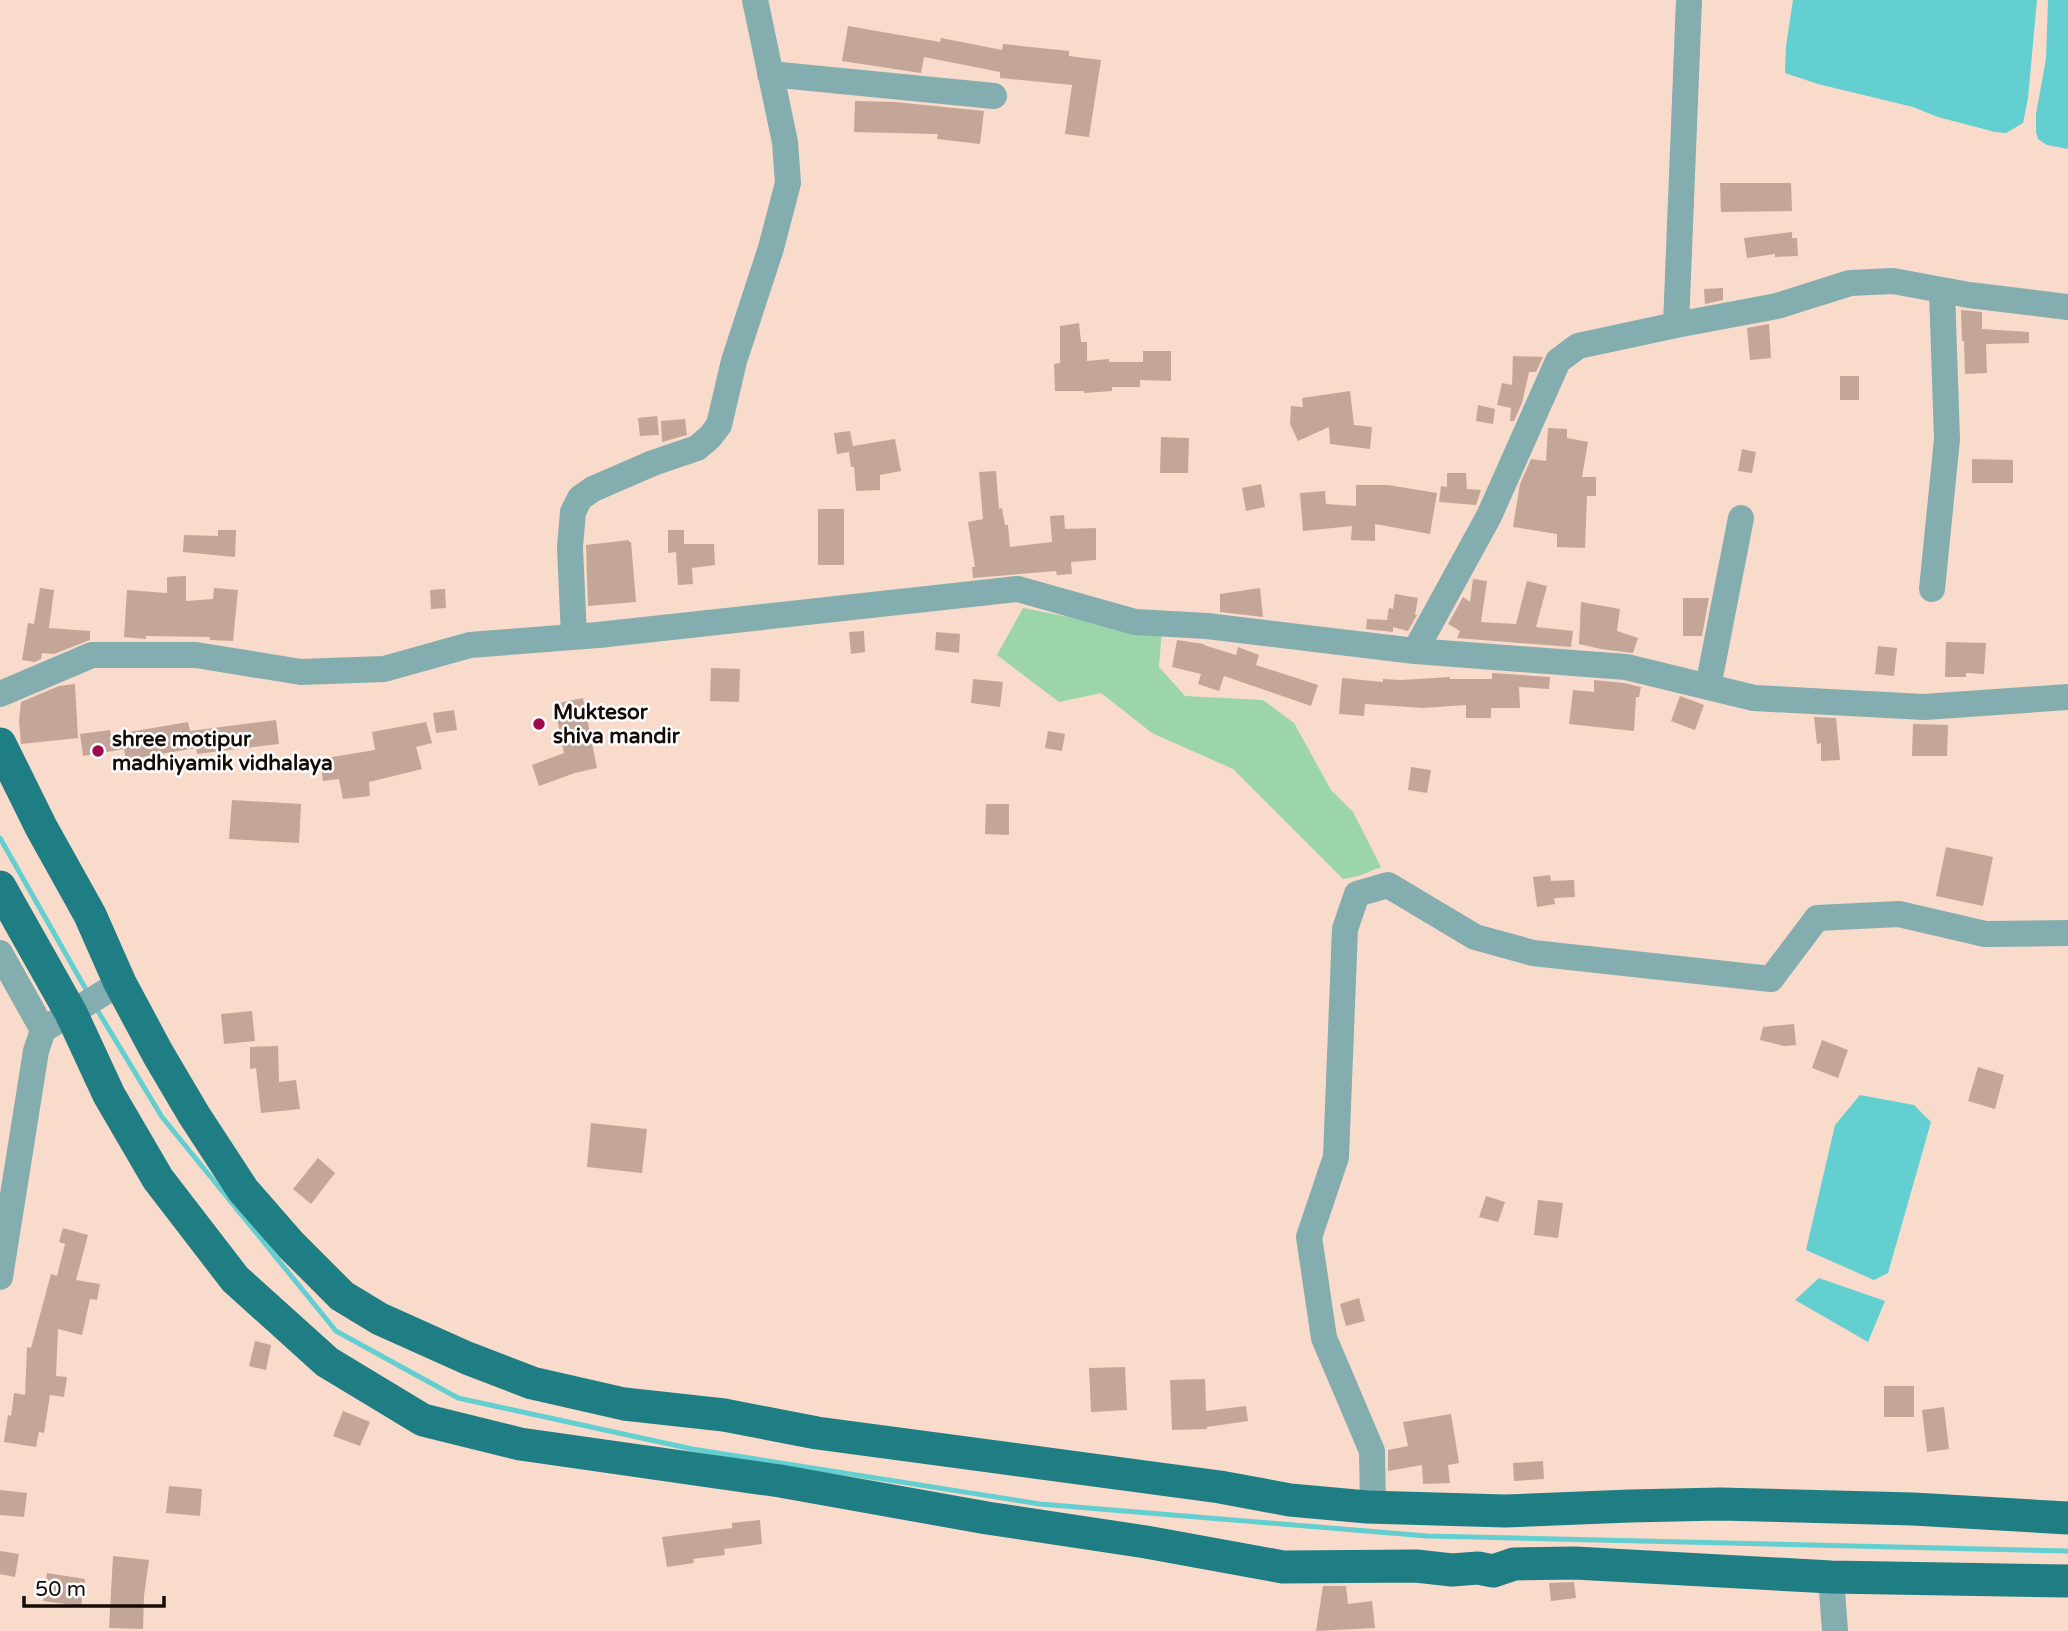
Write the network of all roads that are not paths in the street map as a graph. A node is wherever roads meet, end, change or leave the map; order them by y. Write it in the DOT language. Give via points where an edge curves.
graph roads {
  1 [pos="755,0"];
  2 [pos="1689,0"];
  3 [pos="770,74"];
  4 [pos="994,96"];
  5 [pos="1942,290"];
  6 [pos="2068,307"];
  7 [pos="1676,325"];
  8 [pos="1741,518"];
  9 [pos="1932,589"];
  10 [pos="574,637"];
  11 [pos="1415,651"];
  12 [pos="1708,687"];
  13 [pos="0,694"];
  14 [pos="2068,697"];
  15 [pos="0,744"];
  16 [pos="0,887"];
  17 [pos="2068,933"];
  18 [pos="0,953"];
  19 [pos="113,988"];
  20 [pos="65,1017"];
  21 [pos="0,1277"];
  22 [pos="1373,1507"];
  23 [pos="2068,1518"];
  24 [pos="1831,1577"];
  25 [pos="2068,1581"];
  26 [pos="1835,1631"];
  1 -- 3 [label="street"];
  2 -- 7 [label="street"];
  3 -- 4 [label="street"];
  3 -- 10 [label="street" via="785,142 788,183 719,425 697,448 580,498 573,512 570,547"];
  5 -- 6 [label="street"];
  5 -- 7 [label="street" via="1893,281 1850,283 1777,306"];
  5 -- 9 [label="street" via="1947,439"];
  7 -- 11 [label="street" via="1578,346 1558,361 1489,516"];
  8 -- 12 [label="street"];
  10 -- 11 [label="street" via="1018,589 1135,622"];
  10 -- 13 [label="street" via="470,645 384,669 301,672 196,655 92,655"];
  11 -- 12 [label="street" via="1626,667"];
  12 -- 14 [label="street" via="1754,698 1924,707"];
  15 -- 19 [label="main road" via="90,915"];
  16 -- 20 [label="main road"];
  17 -- 22 [label="street" via="1985,934 1899,914 1817,918 1770,979 1533,953 1475,937 1388,885 1357,894 1345,929 1336,1157 1308,1237 1324,1338 1372,1451"];
  18 -- 20 [label="street"];
  19 -- 20 [label="street"];
  19 -- 22 [label="main road" via="243,1190 291,1245 342,1296 380,1319 467,1358 532,1383 624,1404 1290,1500"];
  20 -- 21 [label="street" via="36,1051"];
  20 -- 24 [label="main road" via="158,1178 235,1279 327,1362 423,1420 520,1444 780,1481 1283,1567 1416,1566 1493,1571 1514,1564 1574,1563"];
  22 -- 23 [label="main road" via="1505,1511 1720,1504"];
  24 -- 25 [label="main road"];
  24 -- 26 [label="street"];
}
